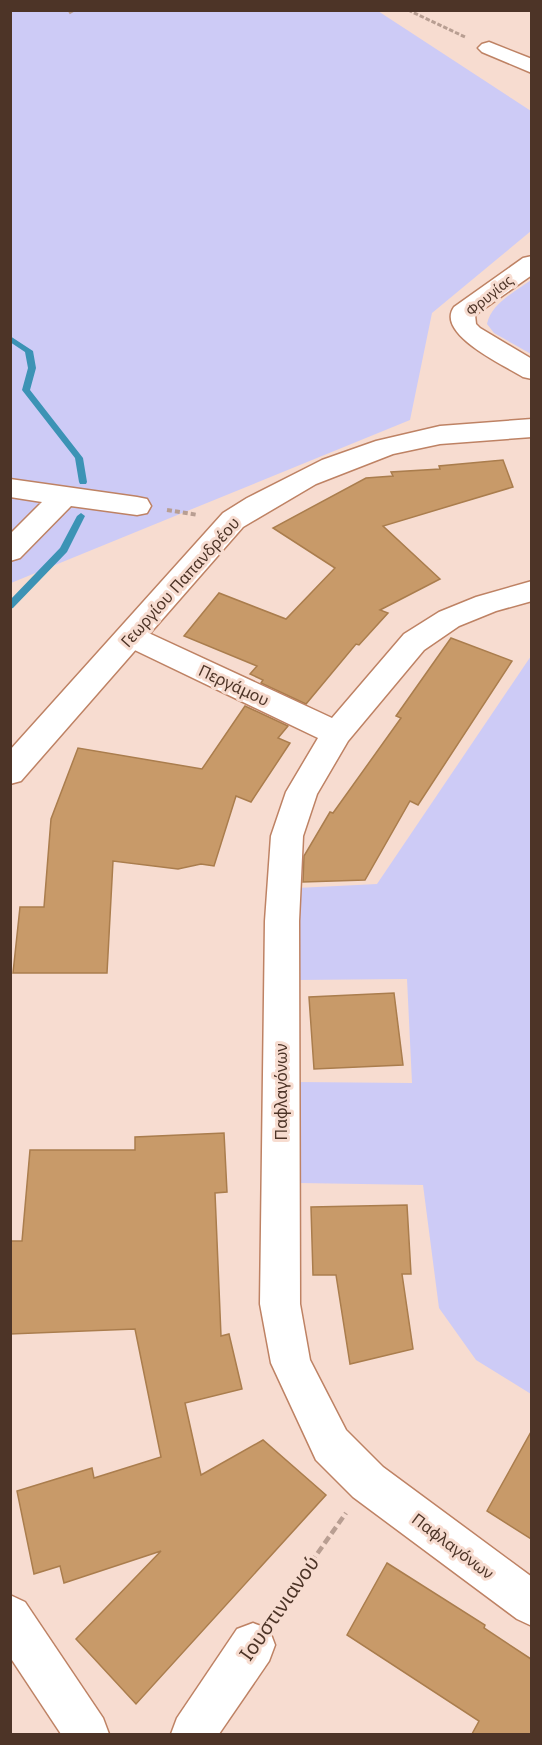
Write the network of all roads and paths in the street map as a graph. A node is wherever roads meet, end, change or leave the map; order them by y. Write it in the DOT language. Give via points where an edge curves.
graph roads {
  1 [pos="75,10"];
  2 [pos="408,10"];
  3 [pos="69,13"];
  4 [pos="489,48"];
  5 [pos="531,67"];
  6 [pos="531,263"];
  7 [pos="531,371"];
  8 [pos="531,428"];
  9 [pos="10,488"];
  10 [pos="64,496"];
  11 [pos="137,506"];
  12 [pos="233,520"];
  13 [pos="10,551"];
  14 [pos="531,591"];
  15 [pos="130,636"];
  16 [pos="337,733"];
  17 [pos="10,772"];
  18 [pos="368,1482"];
  19 [pos="531,1604"];
  20 [pos="10,1617"];
  21 [pos="253,1645"];
  22 [pos="87,1734"];
  23 [pos="193,1734"];
  1 -- 3 [label="path"];
  2 -- 4 [label="path"];
  4 -- 5 [label="street"];
  6 -- 7 [label="street, Φρυγίας" via="463,312 462,320 463,327 471,333"];
  8 -- 12 [label="street, Γεωργίου Παπανδρέου" via="439,435 366,453 284,487"];
  9 -- 10 [label="street"];
  10 -- 11 [label="street"];
  10 -- 13 [label="street"];
  11 -- 12 [label="path"];
  12 -- 15 [label="street, Γεωργίου Παπανδρέου"];
  14 -- 16 [label="street, Παφλαγόνων" via="458,615 414,642"];
  15 -- 16 [label="street, Περγάμου"];
  15 -- 17 [label="street, Γεωργίου Παπανδρέου"];
  16 -- 18 [label="street, Παφλαγόνων" via="302,792 287,836 282,921 280,1304 291,1363 331,1445"];
  18 -- 19 [label="street, Παφλαγόνων"];
  18 -- 21 [label="path, Ιουστινιανού"];
  20 -- 22 [label="street"];
  21 -- 23 [label="street, Ιουστινιανού"];
}
